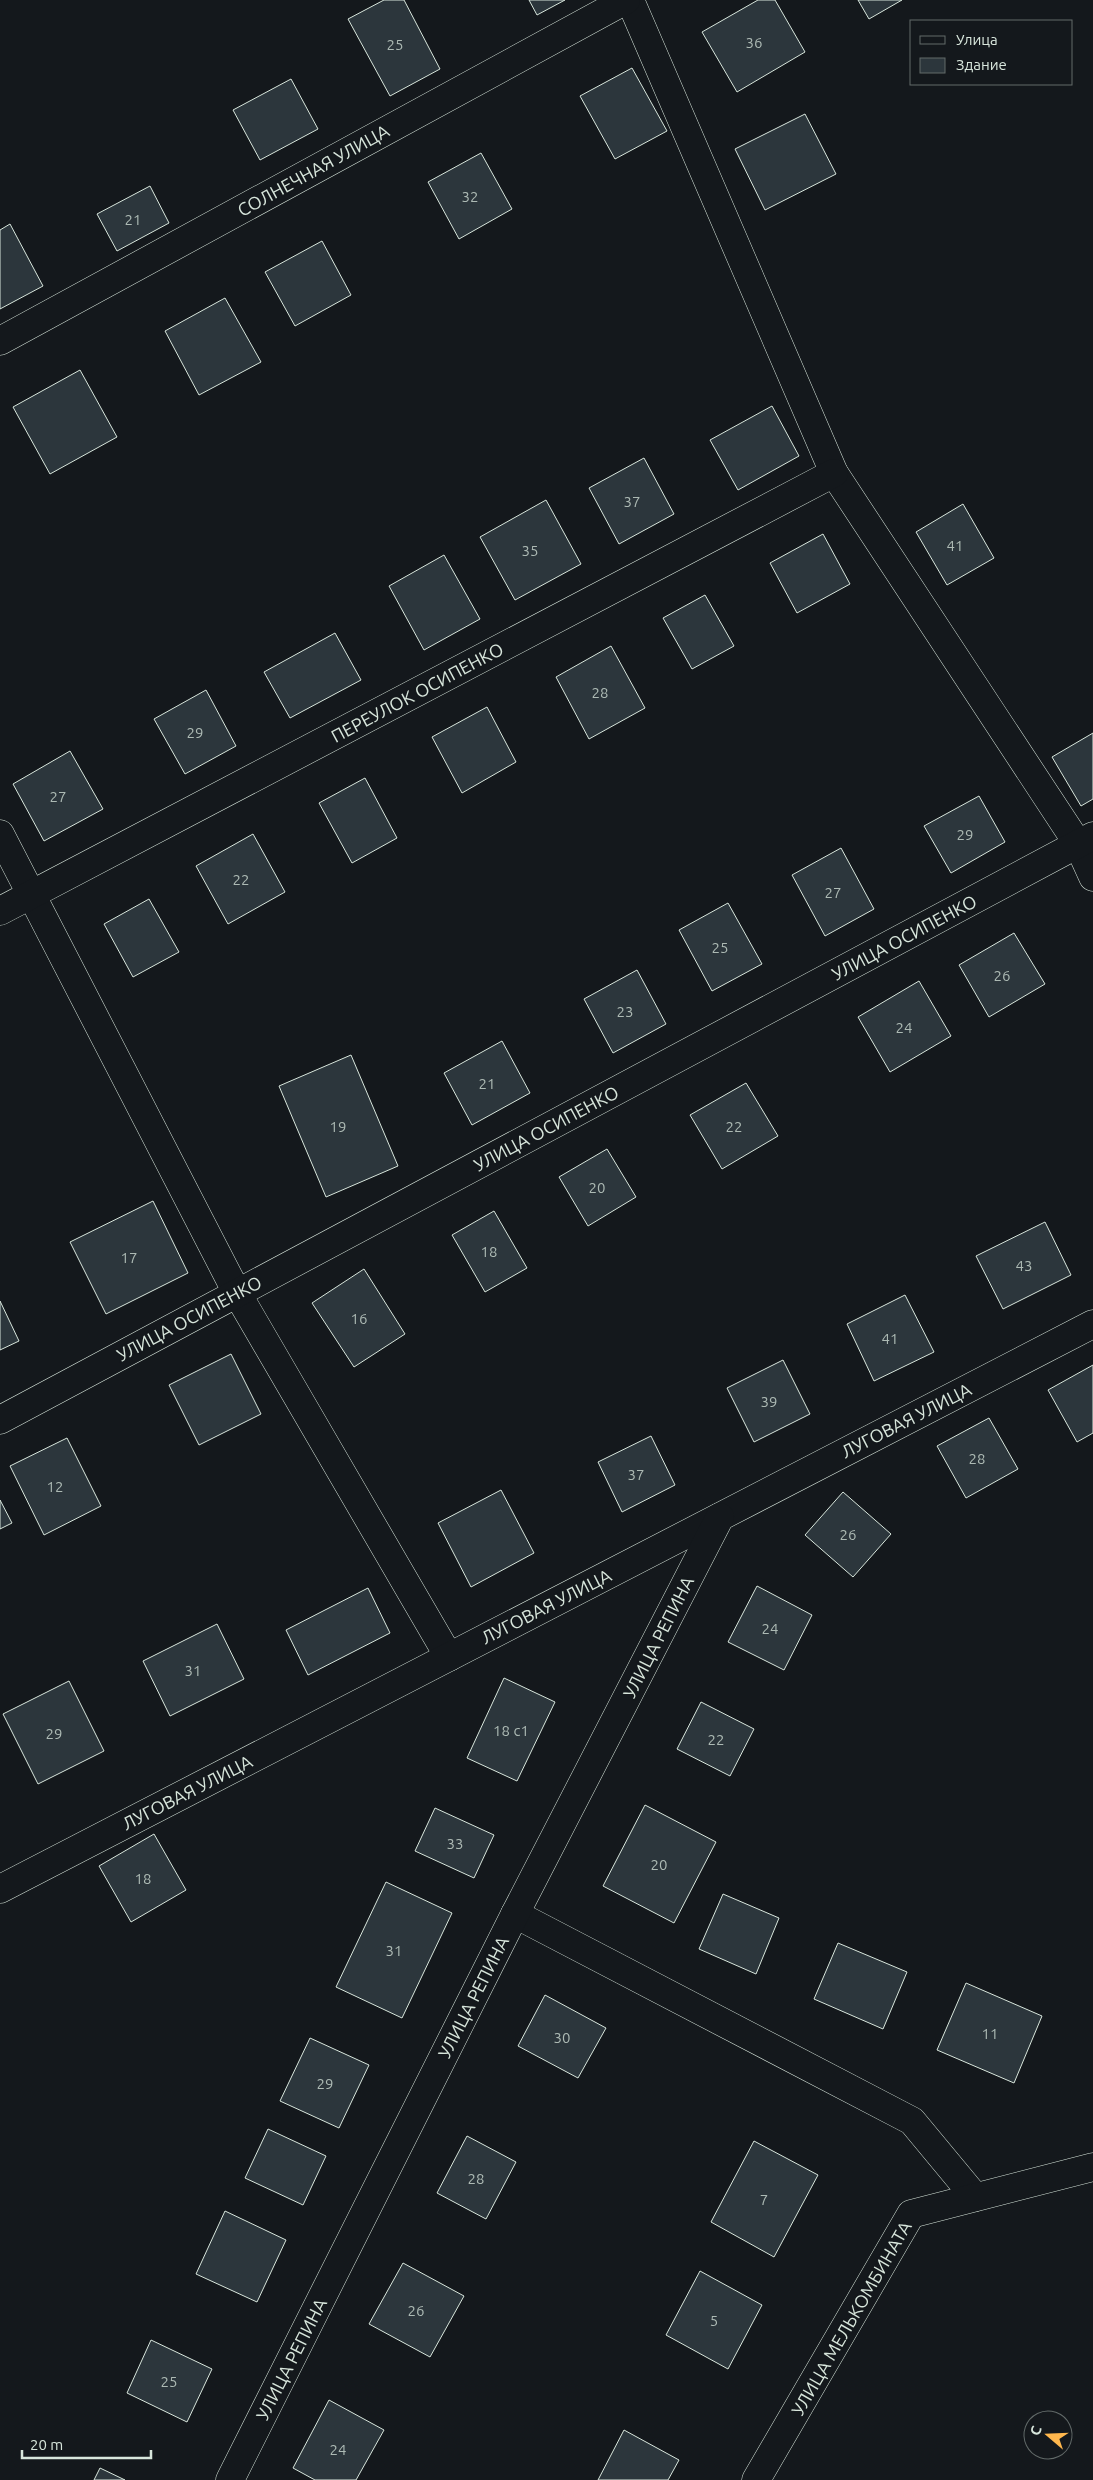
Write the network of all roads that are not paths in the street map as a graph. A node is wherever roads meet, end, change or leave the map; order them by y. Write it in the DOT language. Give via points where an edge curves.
graph roads {
  1 [pos="628,0"];
  2 [pos="0,341"];
  3 [pos="834,473"];
  4 [pos="0,834"];
  5 [pos="1086,840"];
  6 [pos="1093,877"];
  7 [pos="32,894"];
  8 [pos="0,911"];
  9 [pos="237,1293"];
  10 [pos="1093,1324"];
  11 [pos="0,1420"];
  12 [pos="720,1517"];
  13 [pos="449,1656"];
  14 [pos="0,1889"];
  15 [pos="515,1914"];
  16 [pos="1093,2167"];
  17 [pos="975,2197"];
  18 [pos="230,2480"];
  19 [pos="756,2480"];
  1 -- 2 [label="street, СОЛНЕЧНАЯ УЛИЦА"];
  1 -- 3 [label="street"];
  3 -- 5 [label="street"];
  3 -- 7 [label="street, ПЕРЕУЛОК ОСИПЕНКО"];
  4 -- 7 [label="street"];
  5 -- 6 [label="street"];
  5 -- 9 [label="street, УЛИЦА ОСИПЕНКО"];
  7 -- 8 [label="street, ПЕРЕУЛОК ОСИПЕНКО"];
  7 -- 9 [label="street"];
  9 -- 11 [label="street, УЛИЦА ОСИПЕНКО"];
  9 -- 13 [label="street"];
  10 -- 12 [label="street, ЛУГОВАЯ УЛИЦА"];
  12 -- 13 [label="street, ЛУГОВАЯ УЛИЦА"];
  12 -- 15 [label="street, УЛИЦА РЕПИНА"];
  13 -- 14 [label="street, ЛУГОВАЯ УЛИЦА"];
  15 -- 17 [label="street" via="912,2121"];
  15 -- 18 [label="street, УЛИЦА РЕПИНА"];
  16 -- 17 [label="street, УЛИЦА МЕЛЬКОМБИНАТА"];
  17 -- 19 [label="street, УЛИЦА МЕЛЬКОМБИНАТА" via="911,2214"];
}
